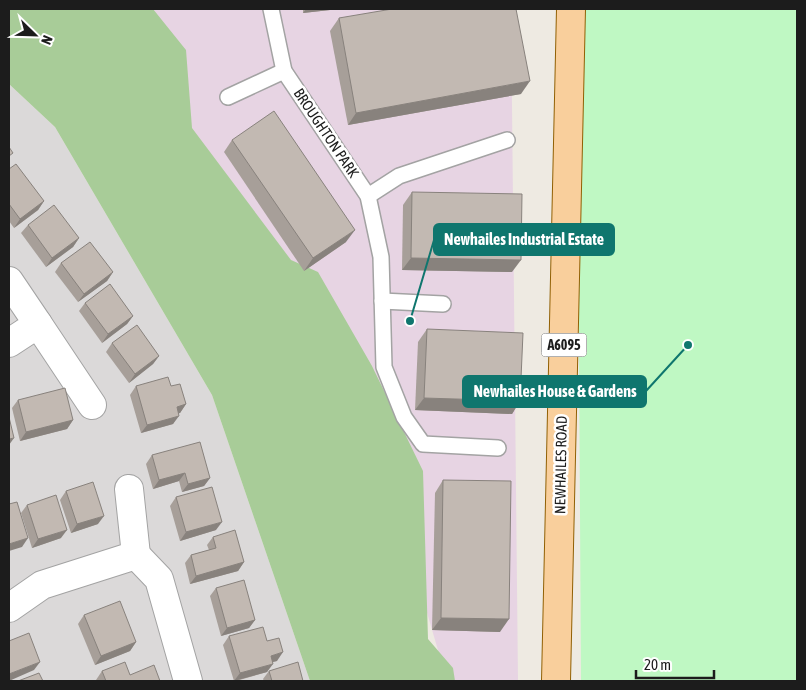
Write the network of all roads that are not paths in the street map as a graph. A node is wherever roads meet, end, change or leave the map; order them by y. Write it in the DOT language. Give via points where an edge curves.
graph roads {
  1 [pos="271,9"];
  2 [pos="571,9"];
  3 [pos="284,71"];
  4 [pos="228,97"];
  5 [pos="507,140"];
  6 [pos="368,196"];
  7 [pos="9,281"];
  8 [pos="382,302"];
  9 [pos="443,304"];
  10 [pos="38,324"];
  11 [pos="9,343"];
  12 [pos="92,405"];
  13 [pos="498,448"];
  14 [pos="129,489"];
  15 [pos="136,555"];
  16 [pos="9,608"];
  17 [pos="188,681"];
  18 [pos="556,681"];
  1 -- 3 [label="lane, BROUGHTON PARK"];
  2 -- 18 [label="main road, NEWHAILES ROAD / A6095"];
  3 -- 4 [label="lane"];
  3 -- 6 [label="lane, BROUGHTON PARK"];
  5 -- 6 [label="lane" via="399,176"];
  6 -- 8 [label="lane, BROUGHTON PARK" via="381,257"];
  7 -- 10 [label="street"];
  8 -- 9 [label="lane"];
  8 -- 13 [label="lane, BROUGHTON PARK" via="384,367 404,417 423,444"];
  10 -- 11 [label="street"];
  10 -- 12 [label="street"];
  14 -- 15 [label="street"];
  15 -- 16 [label="street" via="42,585"];
  15 -- 17 [label="street" via="159,579"];
}
